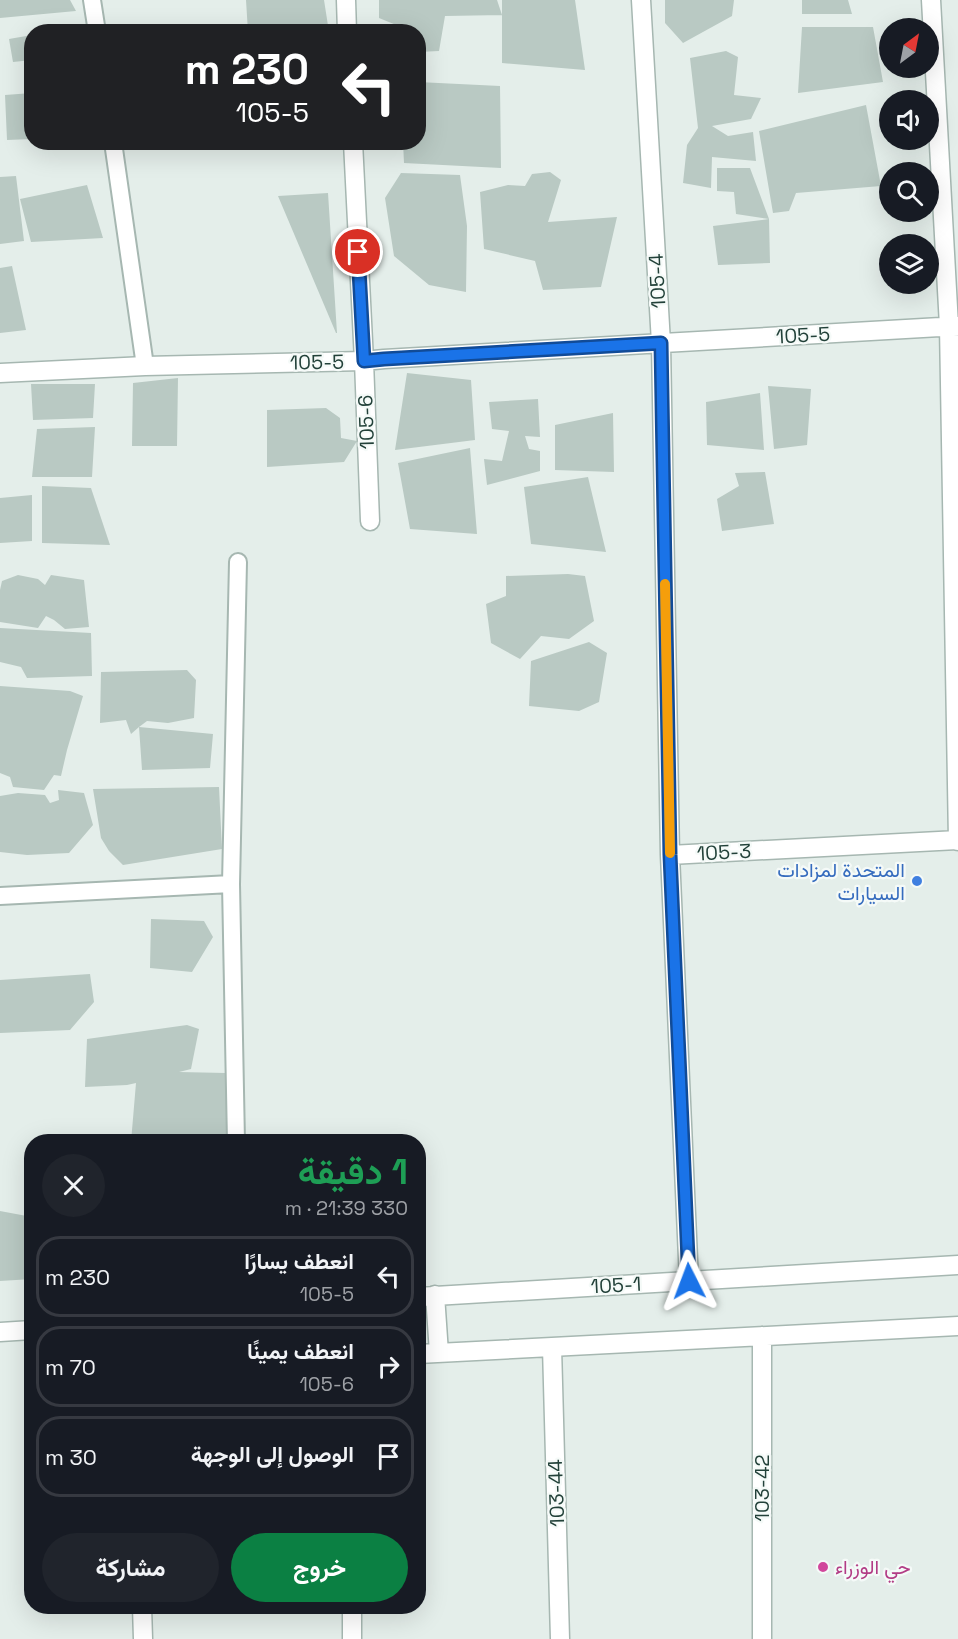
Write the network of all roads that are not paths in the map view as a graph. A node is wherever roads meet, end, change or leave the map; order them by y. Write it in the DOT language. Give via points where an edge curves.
graph roads {
  1 [pos="92,0"];
  2 [pos="346,0"];
  3 [pos="641,0"];
  4 [pos="931,0"];
  5 [pos="96,24"];
  6 [pos="347,24"];
  7 [pos="114,150"];
  8 [pos="353,150"];
  9 [pos="954,326"];
  10 [pos="661,343"];
  11 [pos="364,361"];
  12 [pos="145,366"];
  13 [pos="0,373"];
  14 [pos="370,521"];
  15 [pos="238,562"];
  16 [pos="958,840"];
  17 [pos="670,855"];
  18 [pos="231,884"];
  19 [pos="0,896"];
  20 [pos="236,1134"];
  21 [pos="958,1265"];
  22 [pos="689,1281"];
  23 [pos="427,1296"];
  24 [pos="958,1326"];
  25 [pos="24,1330"];
  26 [pos="0,1332"];
  27 [pos="762,1336"];
  28 [pos="552,1347"];
  29 [pos="439,1353"];
  30 [pos="426,1354"];
  31 [pos="142,1614"];
  32 [pos="352,1614"];
  33 [pos="143,1639"];
  34 [pos="352,1639"];
  35 [pos="560,1639"];
  36 [pos="762,1639"];
  1 -- 5 [label="lane"];
  2 -- 6 [label="street"];
  3 -- 10 [label="street, 105-4"];
  4 -- 9 [label="street"];
  7 -- 12 [label="lane"];
  8 -- 11 [label="street, 105-6"];
  9 -- 10 [label="street, 105-5"];
  9 -- 16 [label="street"];
  10 -- 11 [label="street, 105-5"];
  10 -- 17 [label="street, 105-4"];
  11 -- 12 [label="street, 105-5"];
  11 -- 14 [label="street, 105-6"];
  12 -- 13 [label="street, 105-5"];
  15 -- 18 [label="lane"];
  16 -- 17 [label="street, 105-3"];
  17 -- 22 [label="street, 105-4"];
  18 -- 19 [label="lane"];
  18 -- 20 [label="lane"];
  21 -- 22 [label="street, 105-1"];
  22 -- 23 [label="street, 105-1"];
  23 -- 29 [label="street"];
  24 -- 27 [label="street"];
  25 -- 26 [label="street"];
  27 -- 28 [label="street"];
  27 -- 36 [label="street, 103-42"];
  28 -- 29 [label="street"];
  28 -- 35 [label="street, 103-44"];
  29 -- 30 [label="street"];
  31 -- 33 [label="street"];
  32 -- 34 [label="street"];
}
